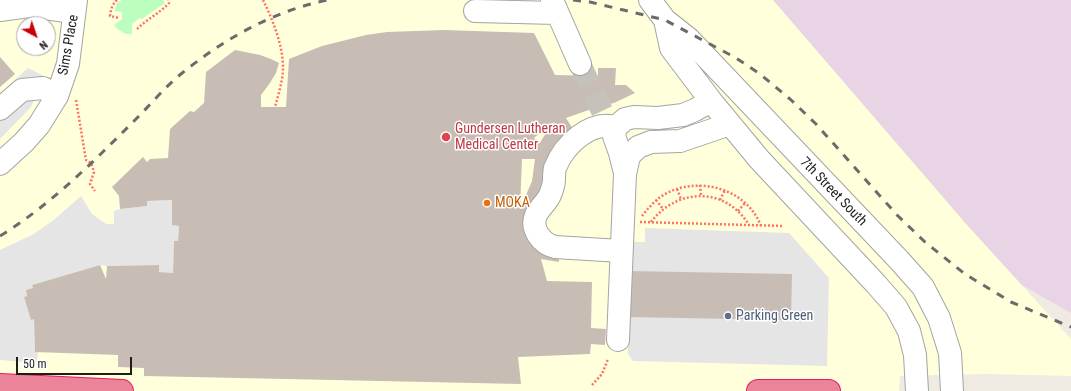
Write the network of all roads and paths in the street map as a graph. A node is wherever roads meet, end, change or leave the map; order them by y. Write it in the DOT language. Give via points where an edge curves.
graph roads {
  1 [pos="117,0"];
  2 [pos="168,0"];
  3 [pos="263,0"];
  4 [pos="650,0"];
  5 [pos="24,3"];
  6 [pos="75,6"];
  7 [pos="555,6"];
  8 [pos="0,10"];
  9 [pos="475,11"];
  10 [pos="118,18"];
  11 [pos="665,20"];
  12 [pos="137,28"];
  13 [pos="580,64"];
  14 [pos="66,95"];
  15 [pos="711,101"];
  16 [pos="275,107"];
  17 [pos="0,109"];
  18 [pos="609,121"];
  19 [pos="730,124"];
  20 [pos="0,164"];
  21 [pos="625,174"];
  22 [pos="700,185"];
  23 [pos="677,189"];
  24 [pos="725,190"];
  25 [pos="96,191"];
  26 [pos="701,196"];
  27 [pos="681,199"];
  28 [pos="656,200"];
  29 [pos="720,200"];
  30 [pos="745,203"];
  31 [pos="663,209"];
  32 [pos="738,211"];
  33 [pos="640,222"];
  34 [pos="650,222"];
  35 [pos="749,225"];
  36 [pos="761,226"];
  37 [pos="784,226"];
  38 [pos="639,229"];
  39 [pos="621,251"];
  40 [pos="618,340"];
  41 [pos="608,360"];
  42 [pos="0,385"];
  43 [pos="592,386"];
  44 [pos="122,391"];
  45 [pos="758,391"];
  46 [pos="829,391"];
  47 [pos="917,391"];
  48 [pos="952,391"];
  1 -- 10 [label="path" via="110,16"];
  2 -- 12 [label="path" via="169,3 164,9"];
  3 -- 16 [label="path" via="271,17 282,55 283,71"];
  4 -- 11 [label="street, 7th Street South"];
  5 -- 6 [label="street"];
  5 -- 8 [label="street"];
  6 -- 14 [label="street, Sims Place"];
  7 -- 9 [label="street"];
  7 -- 13 [label="street"];
  11 -- 15 [label="street, 7th Street South" via="671,48"];
  11 -- 48 [label="street, 7th Street South" via="689,39 923,287 939,318 950,353"];
  14 -- 17 [label="street" via="43,88 22,90"];
  14 -- 20 [label="street, Sims Place" via="24,142"];
  14 -- 25 [label="path" via="86,160 91,163 94,172 90,184"];
  15 -- 18 [label="street" via="682,115"];
  15 -- 19 [label="street, 7th Street South"];
  18 -- 21 [label="street"];
  18 -- 39 [label="street" via="584,133 560,156 554,170 550,194 536,216 535,224 541,240 548,245"];
  19 -- 21 [label="street" via="680,141 651,142 638,147 629,156"];
  19 -- 47 [label="street, 7th Street South" via="759,159 896,306 909,331 915,355"];
  21 -- 39 [label="street"];
  22 -- 23 [label="path"];
  22 -- 24 [label="path"];
  22 -- 26 [label="path"];
  23 -- 27 [label="path"];
  23 -- 28 [label="path"];
  24 -- 29 [label="path"];
  24 -- 30 [label="path"];
  26 -- 27 [label="path"];
  26 -- 29 [label="path"];
  27 -- 31 [label="path"];
  28 -- 31 [label="path"];
  28 -- 33 [label="path" via="641,217"];
  29 -- 32 [label="path"];
  30 -- 32 [label="path"];
  30 -- 36 [label="path"];
  31 -- 34 [label="path"];
  32 -- 35 [label="path"];
  33 -- 34 [label="path"];
  33 -- 38 [label="path"];
  34 -- 35 [label="path"];
  35 -- 36 [label="path"];
  36 -- 37 [label="path"];
  39 -- 40 [label="street"];
  41 -- 43 [label="path" via="602,374"];
  42 -- 44 [label="highway"];
  45 -- 46 [label="highway"];
}
